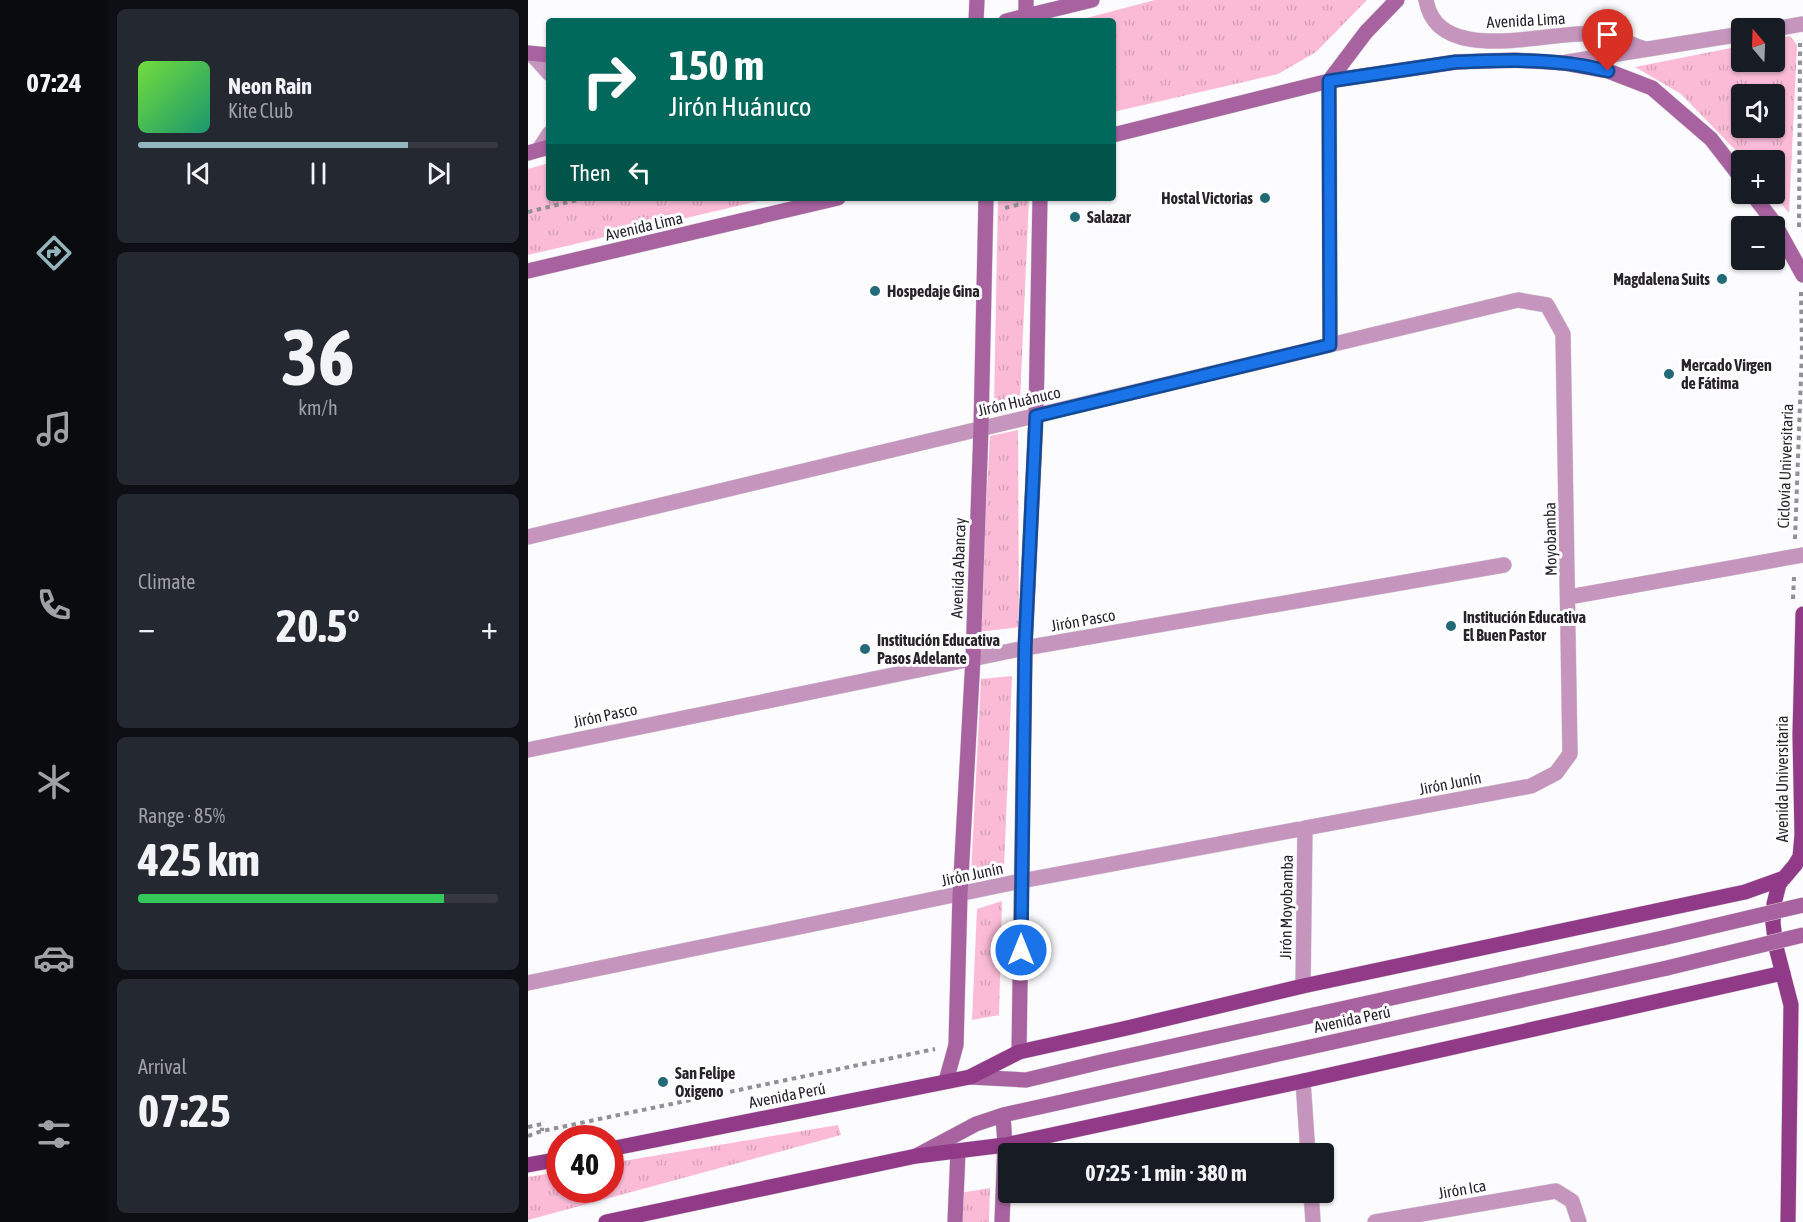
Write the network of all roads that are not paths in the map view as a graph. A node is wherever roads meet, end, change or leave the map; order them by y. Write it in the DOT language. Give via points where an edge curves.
graph roads {
  1 [pos="977,0"];
  2 [pos="1026,0"];
  3 [pos="1092,0"];
  4 [pos="1397,0"];
  5 [pos="1426,0"];
  6 [pos="976,18"];
  7 [pos="1026,18"];
  8 [pos="1029,18"];
  9 [pos="1802,24"];
  10 [pos="1785,27"];
  11 [pos="1731,36"];
  12 [pos="1645,49"];
  13 [pos="529,53"];
  14 [pos="546,55"];
  15 [pos="1564,63"];
  16 [pos="546,71"];
  17 [pos="1329,81"];
  18 [pos="1116,134"];
  19 [pos="546,137"];
  20 [pos="538,150"];
  21 [pos="1731,165"];
  22 [pos="825,201"];
  23 [pos="986,201"];
  24 [pos="1035,201"];
  25 [pos="1760,204"];
  26 [pos="528,272"];
  27 [pos="1802,273"];
  28 [pos="1518,300"];
  29 [pos="1330,345"];
  30 [pos="1036,416"];
  31 [pos="981,428"];
  32 [pos="528,537"];
  33 [pos="1799,556"];
  34 [pos="1504,565"];
  35 [pos="1569,597"];
  36 [pos="1803,614"];
  37 [pos="1025,648"];
  38 [pos="973,658"];
  39 [pos="528,750"];
  40 [pos="1531,786"];
  41 [pos="1305,828"];
  42 [pos="1784,878"];
  43 [pos="1021,881"];
  44 [pos="960,895"];
  45 [pos="1803,905"];
  46 [pos="1803,935"];
  47 [pos="1783,973"];
  48 [pos="528,983"];
  49 [pos="1303,986"];
  50 [pos="1019,1052"];
  51 [pos="970,1077"];
  52 [pos="946,1081"];
  53 [pos="1303,1081"];
  54 [pos="1003,1115"];
  55 [pos="1005,1143"];
  56 [pos="1014,1143"];
  57 [pos="1307,1143"];
  58 [pos="624,1146"];
  59 [pos="998,1146"];
  60 [pos="958,1151"];
  61 [pos="916,1156"];
  62 [pos="546,1162"];
  63 [pos="528,1165"];
  64 [pos="1003,1203"];
  65 [pos="1312,1203"];
  66 [pos="606,1222"];
  67 [pos="955,1222"];
  68 [pos="1002,1222"];
  69 [pos="1313,1222"];
  70 [pos="1375,1222"];
  71 [pos="1579,1222"];
  72 [pos="1788,1222"];
  1 -- 6 [label="main road"];
  2 -- 7 [label="main road"];
  3 -- 8 [label="main road"];
  4 -- 17 [label="main road" via="1366,32"];
  5 -- 12 [label="street, Avenida Lima" via="1437,24 1447,33 1465,39 1601,34"];
  9 -- 10 [label="street"];
  11 -- 12 [label="street, Avenida Lima"];
  12 -- 15 [label="street, Avenida Lima"];
  13 -- 14 [label="main road"];
  13 -- 16 [label="lane"];
  15 -- 17 [label="main road, Avenida Lima" via="1456,62"];
  15 -- 21 [label="main road, Avenida Lima" via="1608,71 1652,88 1711,139"];
  17 -- 18 [label="main road, Avenida Lima"];
  17 -- 29 [label="street"];
  19 -- 20 [label="lane"];
  22 -- 26 [label="main road, Avenida Lima"];
  23 -- 31 [label="main road, Avenida Abancay"];
  24 -- 30 [label="main road"];
  25 -- 27 [label="main road"];
  28 -- 29 [label="street, Jirón Huánuco"];
  28 -- 35 [label="street, Moyobamba" via="1547,305 1563,334"];
  29 -- 30 [label="street, Jirón Huánuco"];
  30 -- 31 [label="street, Jirón Huánuco"];
  30 -- 37 [label="main road"];
  31 -- 32 [label="street, Jirón Huánuco"];
  31 -- 38 [label="main road, Avenida Abancay"];
  33 -- 35 [label="street"];
  34 -- 37 [label="street, Jirón Pasco"];
  35 -- 40 [label="street, Moyobamba" via="1570,754 1556,773"];
  36 -- 42 [label="main road, Avenida Universitaria" via="1802,835 1800,856"];
  37 -- 38 [label="street, Jirón Pasco"];
  37 -- 43 [label="main road"];
  38 -- 39 [label="street, Jirón Pasco"];
  38 -- 44 [label="main road, Avenida Abancay"];
  40 -- 41 [label="street, Jirón Junín"];
  41 -- 43 [label="street, Jirón Junín"];
  41 -- 49 [label="street, Jirón Moyobamba"];
  42 -- 47 [label="main road, Avenida Universitaria" via="1776,894 1773,923"];
  42 -- 49 [label="main road, Avenida Perú" via="1745,892"];
  43 -- 44 [label="street, Jirón Junín"];
  43 -- 50 [label="main road"];
  44 -- 48 [label="street, Jirón Junín"];
  44 -- 52 [label="main road, Avenida Abancay" via="956,1045"];
  45 -- 51 [label="main road, Avenida Perú, bridge" via="1026,1080"];
  46 -- 54 [label="main road, Avenida Perú, bridge"];
  47 -- 53 [label="main road, Avenida Perú"];
  47 -- 72 [label="main road, Avenida Universitaria" via="1791,1005"];
  49 -- 50 [label="main road, Avenida Perú"];
  50 -- 51 [label="main road, Avenida Perú"];
  51 -- 52 [label="main road, Avenida Perú"];
  52 -- 58 [label="main road, Avenida Perú"];
  53 -- 56 [label="main road, Avenida Perú"];
  53 -- 57 [label="street"];
  54 -- 55 [label="main road"];
  54 -- 61 [label="main road, Avenida Perú" via="976,1124"];
  59 -- 60 [label="main road, Avenida Perú"];
  60 -- 61 [label="main road, Avenida Perú"];
  60 -- 67 [label="main road"];
  61 -- 66 [label="main road, Avenida Perú"];
  62 -- 63 [label="main road"];
  64 -- 68 [label="main road"];
  65 -- 69 [label="street"];
  70 -- 71 [label="street, Jirón Ica" via="1556,1191 1572,1201"];
}
